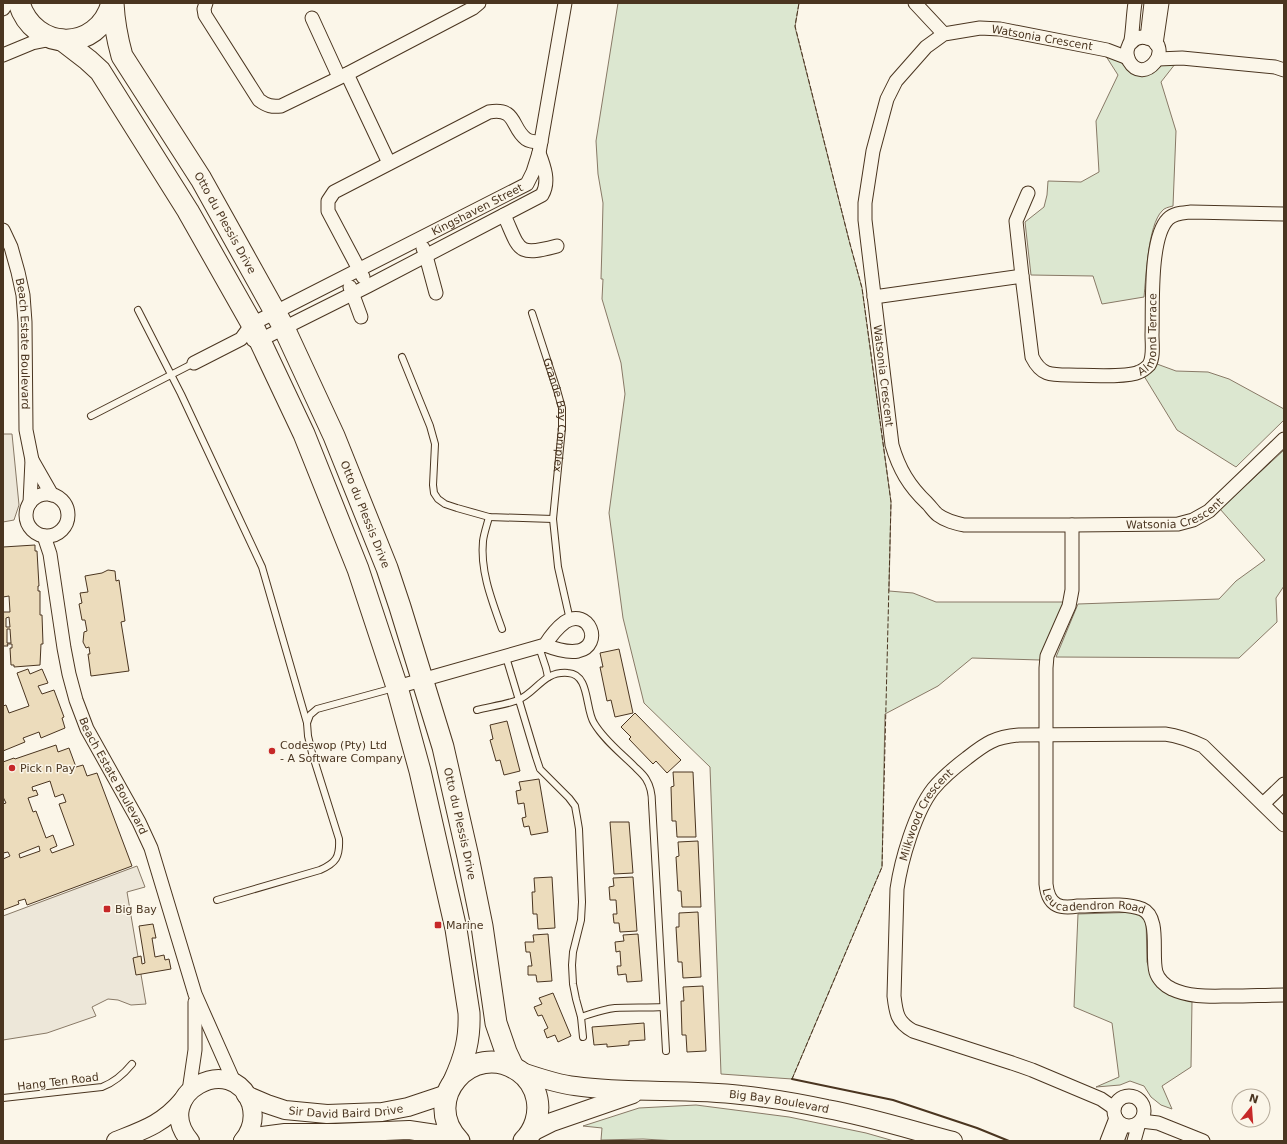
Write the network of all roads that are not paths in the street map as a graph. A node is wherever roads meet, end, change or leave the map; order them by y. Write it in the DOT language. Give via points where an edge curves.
graph roads {
  1 [pos="7,3"];
  2 [pos="19,3"];
  3 [pos="113,3"];
  4 [pos="206,3"];
  5 [pos="479,3"];
  6 [pos="566,3"];
  7 [pos="915,3"];
  8 [pos="1135,3"];
  9 [pos="1151,3"];
  10 [pos="1162,3"];
  11 [pos="3,9"];
  12 [pos="312,18"];
  13 [pos="944,34"];
  14 [pos="57,40"];
  15 [pos="1155,47"];
  16 [pos="1129,49"];
  17 [pos="3,55"];
  18 [pos="1284,70"];
  19 [pos="343,76"];
  20 [pos="540,148"];
  21 [pos="389,162"];
  22 [pos="1028,193"];
  23 [pos="1284,214"];
  24 [pos="504,215"];
  25 [pos="3,230"];
  26 [pos="419,239"];
  27 [pos="557,246"];
  28 [pos="426,256"];
  29 [pos="359,269"];
  30 [pos="1022,276"];
  31 [pos="344,277"];
  32 [pos="368,286"];
  33 [pos="436,293"];
  34 [pos="353,294"];
  35 [pos="874,297"];
  36 [pos="138,310"];
  37 [pos="532,313"];
  38 [pos="361,317"];
  39 [pos="280,321"];
  40 [pos="251,334"];
  41 [pos="402,357"];
  42 [pos="194,363"];
  43 [pos="171,374"];
  44 [pos="91,416"];
  45 [pos="1284,439"];
  46 [pos="32,460"];
  47 [pos="52,495"];
  48 [pos="30,502"];
  49 [pos="489,516"];
  50 [pos="552,519"];
  51 [pos="1072,526"];
  52 [pos="50,535"];
  53 [pos="570,620"];
  54 [pos="502,629"];
  55 [pos="542,646"];
  56 [pos="506,657"];
  57 [pos="548,677"];
  58 [pos="422,680"];
  59 [pos="398,687"];
  60 [pos="519,700"];
  61 [pos="477,710"];
  62 [pos="307,723"];
  63 [pos="1045,736"];
  64 [pos="1284,784"];
  65 [pos="1263,804"];
  66 [pos="1284,825"];
  67 [pos="217,900"];
  68 [pos="195,994"];
  69 [pos="1284,995"];
  70 [pos="663,1007"];
  71 [pos="581,1017"];
  72 [pos="583,1037"];
  73 [pos="666,1050"];
  74 [pos="132,1064"];
  75 [pos="516,1069"];
  76 [pos="451,1088"];
  77 [pos="241,1089"];
  78 [pos="642,1091"];
  79 [pos="186,1096"];
  80 [pos="3,1098"];
  81 [pos="1118,1113"];
  82 [pos="1141,1118"];
  83 [pos="913,1131"];
  84 [pos="527,1137"];
  85 [pos="458,1139"];
  86 [pos="116,1141"];
  87 [pos="190,1141"];
  88 [pos="243,1141"];
  89 [pos="934,1141"];
  90 [pos="953,1141"];
  91 [pos="1107,1141"];
  92 [pos="1117,1141"];
  93 [pos="1134,1141"];
  94 [pos="1203,1141"];
  1 -- 11 [label="street"];
  2 -- 14 [label="main road" via="29,24 40,33"];
  3 -- 14 [label="main road, Otto du Plessis Drive" via="110,12 94,31 81,38"];
  3 -- 39 [label="main road, Otto du Plessis Drive" via="114,22 122,56 201,179"];
  4 -- 19 [label="street" via="205,15 259,100 266,105 281,106"];
  5 -- 19 [label="street"];
  6 -- 20 [label="street, Kingshaven Street"];
  7 -- 13 [label="street"];
  8 -- 16 [label="street"];
  9 -- 15 [label="street"];
  10 -- 15 [label="street"];
  12 -- 19 [label="street"];
  13 -- 16 [label="street, Watsonia Crescent" via="980,28 1000,29 1107,50"];
  13 -- 35 [label="street, Watsonia Crescent" via="926,47 896,81 881,120 865,203"];
  14 -- 17 [label="street" via="32,43"];
  14 -- 40 [label="main road" via="100,71 188,210"];
  15 -- 16 [label="street" via="1139,37"];
  15 -- 16 [label="street" via="1151,66 1142,69 1133,65"];
  15 -- 18 [label="street" via="1182,58"];
  19 -- 21 [label="street"];
  20 -- 21 [label="street" via="525,138 512,118 495,111"];
  20 -- 24 [label="street, Kingshaven Street" via="546,177 545,190 542,195"];
  20 -- 26 [label="street, Kingshaven Street" via="527,184"];
  21 -- 29 [label="street" via="334,192 328,201 332,220"];
  22 -- 30 [label="street, Almond Terrace" via="1016,221"];
  23 -- 30 [label="street, Almond Terrace" via="1191,212 1177,213 1168,218 1161,228 1156,244 1152,352 1148,365 1139,372 1127,375 1047,374 1037,366 1032,356"];
  24 -- 27 [label="street, Kingshaven Street" via="519,247 533,251"];
  24 -- 28 [label="street, Kingshaven Street"];
  25 -- 46 [label="street, Beach Estate Boulevard" via="11,247 23,295 26,430"];
  26 -- 28 [label="street, Kingshaven Street"];
  26 -- 29 [label="street, Kingshaven Street"];
  28 -- 32 [label="street, Kingshaven Street"];
  28 -- 33 [label="street, Kingshaven Street"];
  29 -- 31 [label="street, Kingshaven Street"];
  29 -- 32 [label="street"];
  30 -- 35 [label="street"];
  31 -- 34 [label="street"];
  31 -- 39 [label="street, Kingshaven Street"];
  32 -- 34 [label="street, Kingshaven Street"];
  34 -- 38 [label="street"];
  34 -- 39 [label="street, Kingshaven Street"];
  35 -- 51 [label="street, Watsonia Crescent" via="892,445 896,462 917,494 938,515 950,522 964,525"];
  36 -- 43 [label="lane"];
  37 -- 50 [label="lane, Grande Bay Complex" via="562,408"];
  39 -- 40 [label="street, Kingshaven Street"];
  39 -- 40 [label="street, Kingshaven Street"];
  39 -- 58 [label="main road, Otto du Plessis Drive" via="334,436 359,498 400,607"];
  40 -- 42 [label="street"];
  40 -- 59 [label="main road" via="286,394 312,453 358,569"];
  41 -- 49 [label="lane" via="435,444 434,493 438,500 445,504"];
  42 -- 43 [label="lane"];
  43 -- 44 [label="lane"];
  43 -- 62 [label="lane" via="262,567"];
  45 -- 51 [label="street, Watsonia Crescent" via="1209,511 1193,520 1178,524"];
  46 -- 47 [label="street, Beach Estate Boulevard"];
  46 -- 48 [label="street, Beach Estate Boulevard"];
  47 -- 48 [label="street" via="40,495"];
  47 -- 52 [label="street" via="60,499 68,513 63,529"];
  48 -- 52 [label="street" via="26,515 31,529 38,534"];
  49 -- 50 [label="lane"];
  49 -- 54 [label="lane" via="483,540 484,572"];
  50 -- 53 [label="lane, Grande Bay Complex" via="558,567"];
  51 -- 63 [label="street" via="1071,598 1047,656"];
  52 -- 68 [label="street, Beach Estate Boulevard" via="50,554 64,648 76,700 87,730 140,822 151,848"];
  53 -- 55 [label="street" via="558,628"];
  53 -- 55 [label="street" via="577,619 589,625 592,636 584,648 569,651"];
  55 -- 56 [label="street"];
  55 -- 57 [label="lane"];
  56 -- 58 [label="street"];
  56 -- 60 [label="lane"];
  57 -- 60 [label="lane"];
  57 -- 70 [label="lane" via="570,673 581,679 593,722 646,778 651,790"];
  58 -- 59 [label="street"];
  58 -- 75 [label="main road, Otto du Plessis Drive" via="443,748 468,857 484,938 496,1023 506,1052"];
  59 -- 62 [label="lane" via="317,709 310,715"];
  59 -- 76 [label="main road" via="456,929 469,1013 467,1045"];
  60 -- 61 [label="lane"];
  60 -- 71 [label="lane" via="540,768 575,806 579,829 582,902 572,965"];
  62 -- 67 [label="lane" via="312,753 339,839 340,850 336,858 331,865 320,870"];
  63 -- 65 [label="street, Milkwood Crescent" via="1165,734 1183,737 1203,746"];
  63 -- 69 [label="street, Leucadendron Road" via="1046,884 1051,900 1058,905 1069,907 1125,905 1144,910 1154,928 1156,972 1161,981 1172,989 1200,996"];
  63 -- 81 [label="street, Milkwood Crescent" via="1006,736 995,739 959,764 942,779 926,799 910,838 899,875 894,958 895,1003 899,1019 904,1026 913,1031 1012,1063 1101,1099"];
  64 -- 65 [label="street"];
  65 -- 66 [label="street, Milkwood Crescent"];
  68 -- 77 [label="street, Beach Estate Boulevard"];
  68 -- 79 [label="street, Beach Estate Boulevard" via="194,1064"];
  70 -- 71 [label="lane" via="614,1008"];
  70 -- 73 [label="lane"];
  71 -- 72 [label="lane"];
  74 -- 80 [label="lane, Hang Ten Road" via="113,1083 102,1087"];
  75 -- 76 [label="main road" via="499,1062 481,1063 467,1069"];
  75 -- 78 [label="street, Big Bay Boulevard" via="574,1086"];
  75 -- 84 [label="main road, Otto du Plessis Drive" via="531,1084 537,1101 536,1119"];
  76 -- 77 [label="street, Sir David Baird Drive" via="408,1107 382,1112 327,1114 285,1110 267,1104"];
  76 -- 85 [label="main road" via="445,1104 446,1117"];
  77 -- 79 [label="street, Sir David Baird Drive" via="223,1080 213,1079 200,1083"];
  77 -- 88 [label="street" via="252,1106 253,1118 250,1130"];
  78 -- 83 [label="street, Big Bay Boulevard" via="677,1090 773,1099 868,1118"];
  78 -- 84 [label="street, Big Bay Boulevard" via="552,1122"];
  79 -- 86 [label="street" via="168,1116"];
  79 -- 87 [label="street" via="180,1108 180,1121"];
  81 -- 82 [label="street" via="1132,1126"];
  81 -- 82 [label="street" via="1125,1096 1132,1096 1142,1103"];
  81 -- 91 [label="street"];
  81 -- 92 [label="street"];
  82 -- 93 [label="street"];
  82 -- 94 [label="street"];
  83 -- 89 [label="street, Big Bay Boulevard"];
  83 -- 90 [label="street, Big Bay Boulevard"];
  85 -- 88 [label="street, Sir David Baird Drive" via="409,1130 285,1133"];
}
